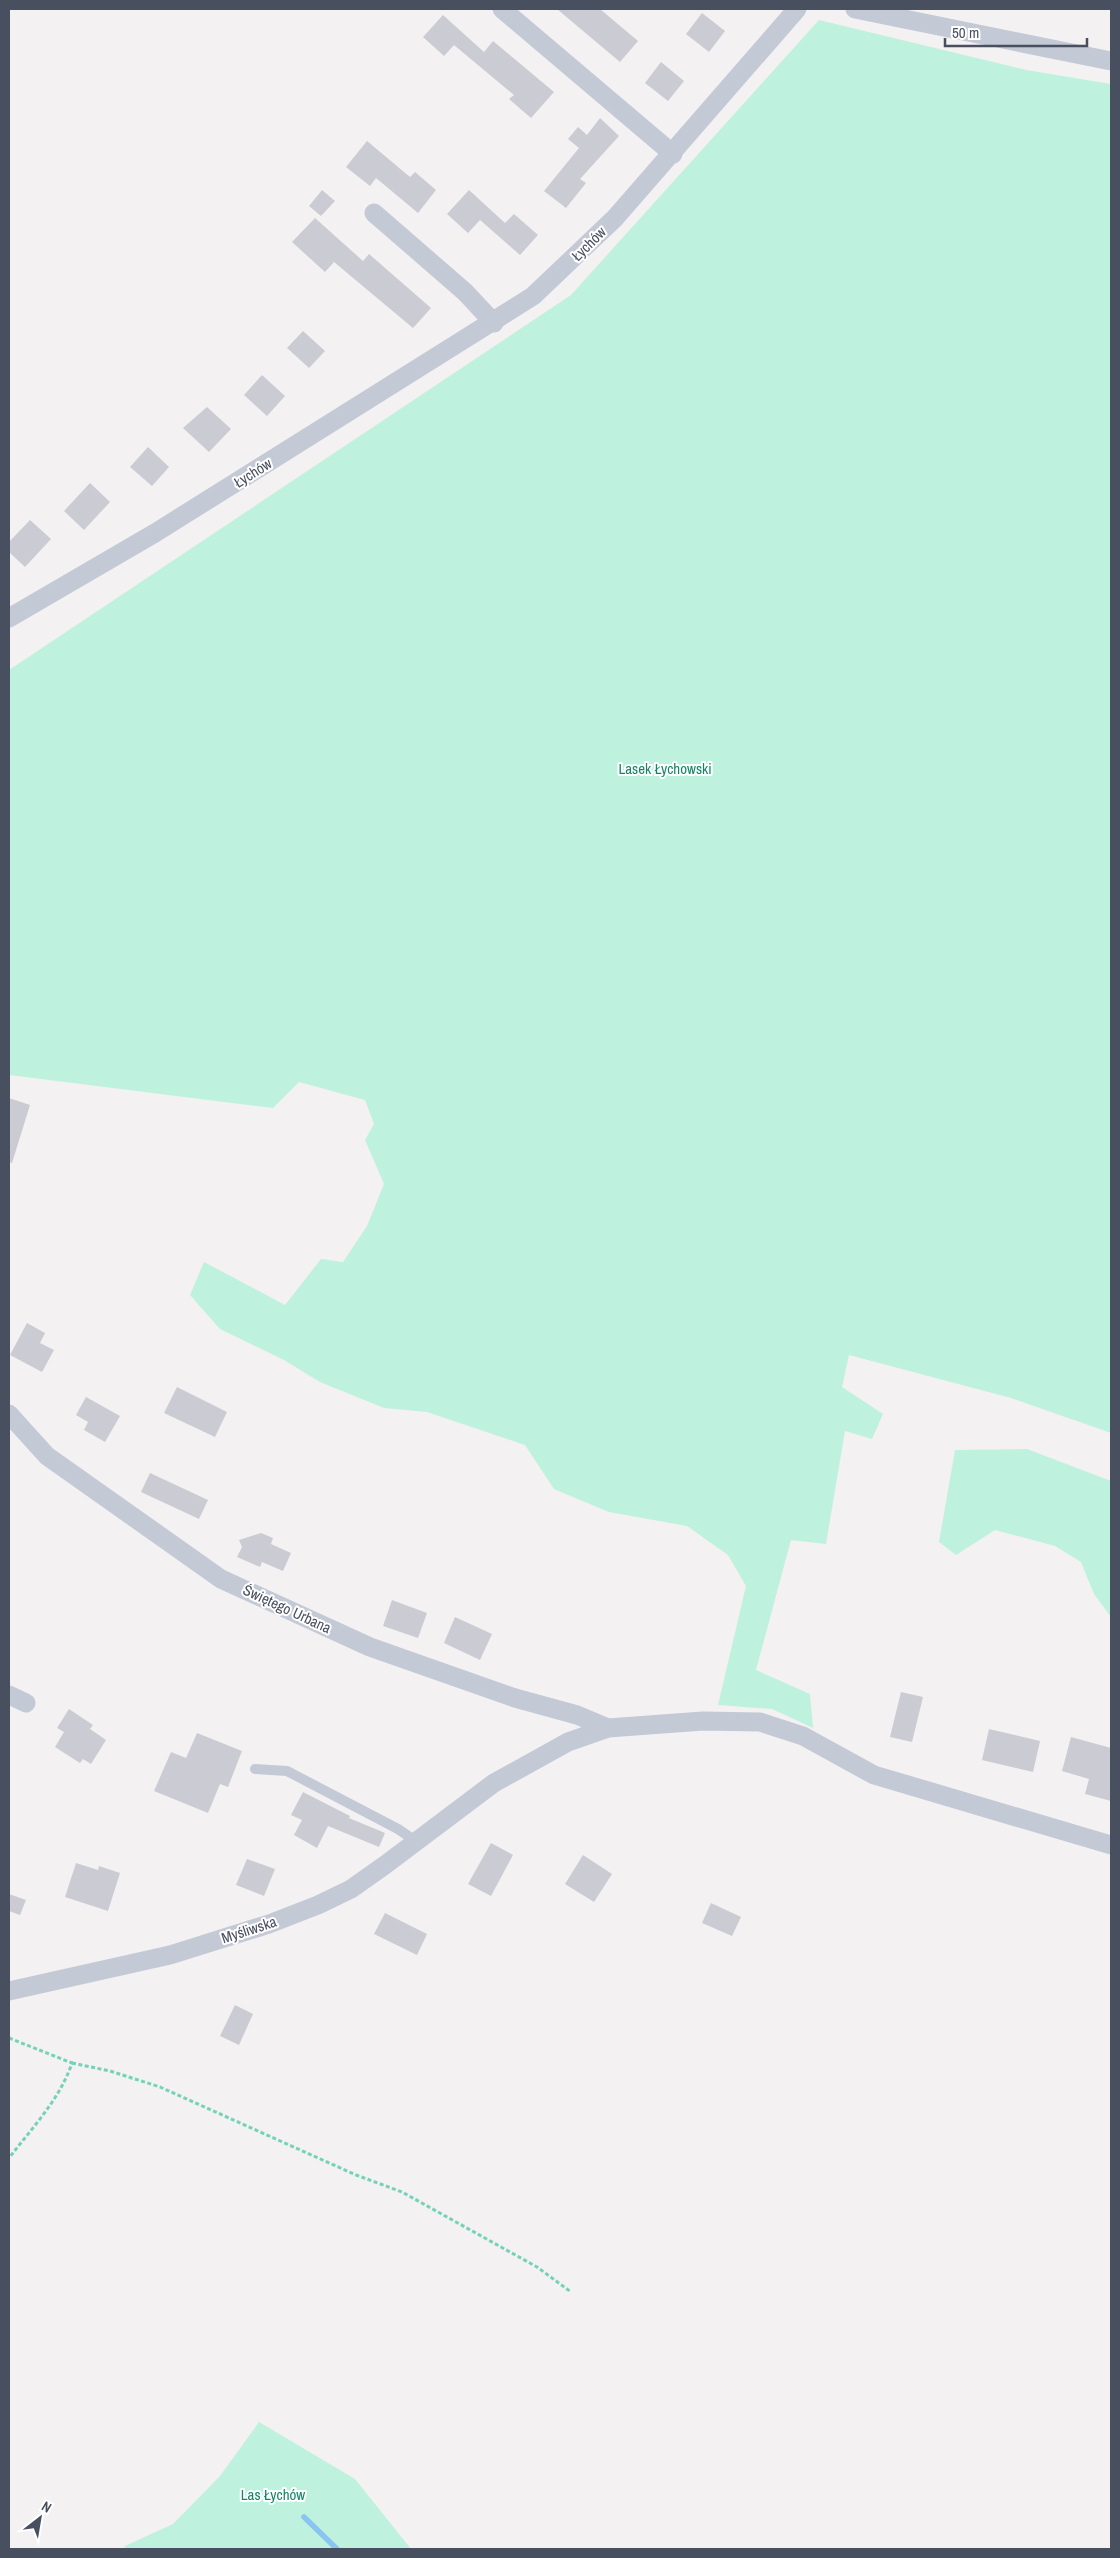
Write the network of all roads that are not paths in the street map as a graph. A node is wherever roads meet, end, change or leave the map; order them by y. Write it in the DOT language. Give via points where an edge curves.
graph roads {
  1 [pos="502,9"];
  2 [pos="797,9"];
  3 [pos="855,9"];
  4 [pos="1111,61"];
  5 [pos="672,154"];
  6 [pos="374,213"];
  7 [pos="494,323"];
  8 [pos="9,618"];
  9 [pos="9,1414"];
  10 [pos="9,1695"];
  11 [pos="26,1703"];
  12 [pos="608,1728"];
  13 [pos="255,1769"];
  14 [pos="417,1842"];
  15 [pos="1111,1846"];
  16 [pos="9,1991"];
  1 -- 5 [label="street"];
  2 -- 5 [label="street, Łychów"];
  3 -- 4 [label="street"];
  5 -- 7 [label="street, Łychów" via="567,266 533,296"];
  6 -- 7 [label="street" via="465,292"];
  7 -- 8 [label="street, Łychów" via="155,533"];
  9 -- 12 [label="street, Świętego Urbana" via="47,1456 222,1579 370,1647"];
  10 -- 11 [label="street"];
  12 -- 14 [label="street, Myśliwska" via="568,1742 494,1783"];
  12 -- 15 [label="street" via="703,1721 760,1722 803,1736 874,1775"];
  13 -- 14 [label="lane" via="287,1771"];
  14 -- 16 [label="street, Myśliwska" via="351,1889 269,1924 170,1955"];
}
